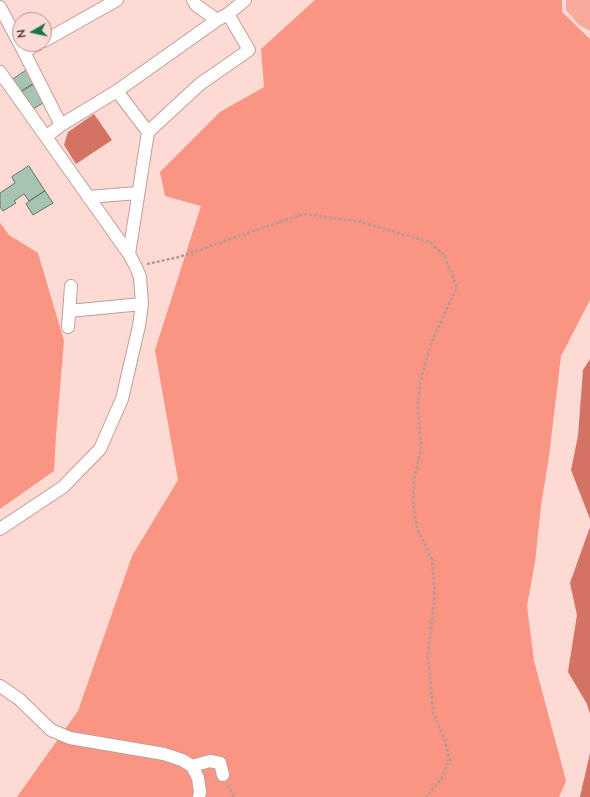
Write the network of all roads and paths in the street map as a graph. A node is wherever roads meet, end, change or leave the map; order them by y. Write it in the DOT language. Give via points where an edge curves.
graph roads {
  1 [pos="117,0"];
  2 [pos="193,0"];
  3 [pos="245,0"];
  4 [pos="0,8"];
  5 [pos="228,14"];
  6 [pos="217,20"];
  7 [pos="12,30"];
  8 [pos="52,37"];
  9 [pos="24,52"];
  10 [pos="0,72"];
  11 [pos="117,91"];
  12 [pos="61,126"];
  13 [pos="148,132"];
  14 [pos="46,137"];
  15 [pos="138,193"];
  16 [pos="88,197"];
  17 [pos="129,254"];
  18 [pos="136,267"];
  19 [pos="71,286"];
  20 [pos="142,304"];
  21 [pos="69,311"];
  22 [pos="68,326"];
  23 [pos="0,529"];
  24 [pos="0,686"];
  25 [pos="192,766"];
  26 [pos="223,775"];
  27 [pos="199,797"];
  28 [pos="426,797"];
  1 -- 8 [label="street"];
  2 -- 6 [label="street"];
  3 -- 5 [label="street"];
  4 -- 7 [label="street"];
  5 -- 6 [label="street"];
  5 -- 13 [label="street" via="249,50 200,84"];
  6 -- 11 [label="street"];
  9 -- 12 [label="street"];
  10 -- 14 [label="street"];
  11 -- 12 [label="street"];
  11 -- 13 [label="street"];
  12 -- 14 [label="street"];
  13 -- 15 [label="street"];
  14 -- 16 [label="street"];
  15 -- 16 [label="street"];
  15 -- 17 [label="street"];
  16 -- 17 [label="street"];
  17 -- 18 [label="street"];
  18 -- 20 [label="street" via="140,277"];
  18 -- 28 [label="path" via="179,257 303,214 357,221 404,234 430,242 444,255 457,287 432,341 420,382 418,407 421,449 414,479 413,503 417,528 432,560 435,594 428,656 433,712 450,761 442,778"];
  19 -- 21 [label="street"];
  20 -- 21 [label="street"];
  20 -- 23 [label="street" via="122,399 100,449 64,487"];
  21 -- 22 [label="street"];
  24 -- 25 [label="street" via="19,699 51,730 70,738 164,754"];
  25 -- 26 [label="street" via="210,761 220,763"];
  25 -- 27 [label="street" via="198,778"];
}
